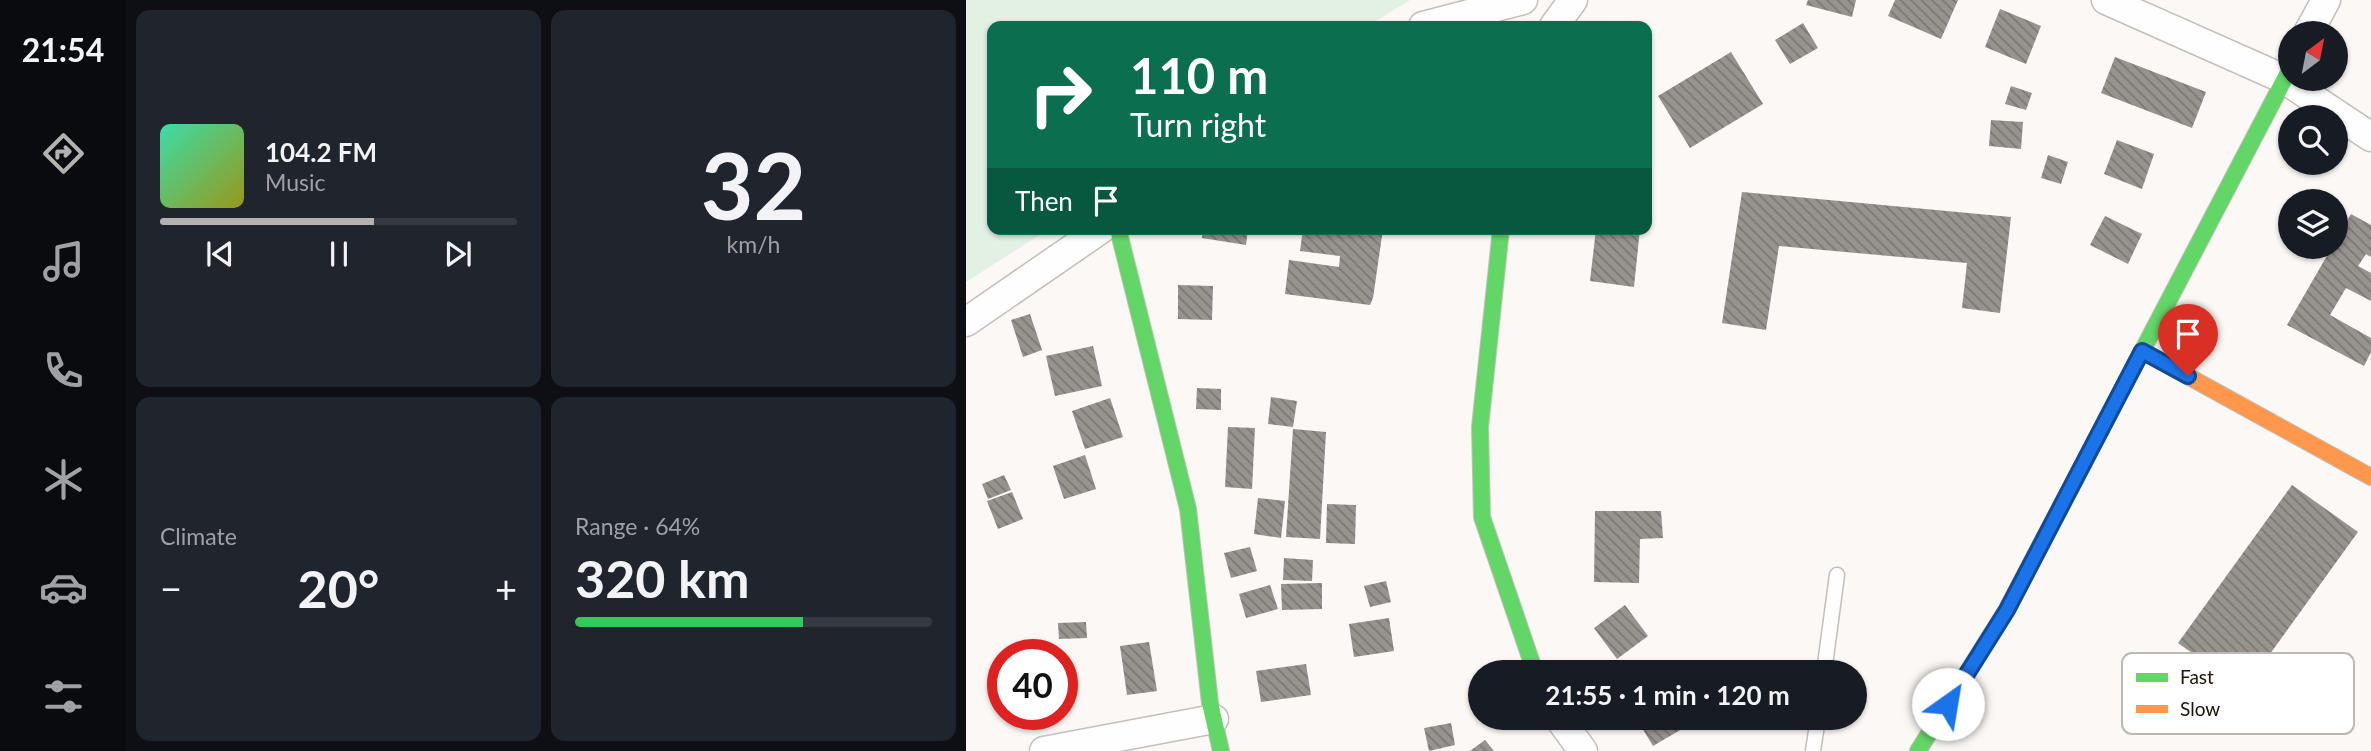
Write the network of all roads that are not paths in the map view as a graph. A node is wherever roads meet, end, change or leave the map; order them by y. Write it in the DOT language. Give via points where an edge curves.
graph roads {
  1 [pos="1522,0"];
  2 [pos="1573,0"];
  3 [pos="2106,0"];
  4 [pos="2326,0"];
  5 [pos="1489,12"];
  6 [pos="1447,21"];
  7 [pos="1558,21"];
  8 [pos="2315,21"];
  9 [pos="2278,69"];
  10 [pos="2279,91"];
  11 [pos="2312,91"];
  12 [pos="2371,136"];
  13 [pos="1092,235"];
  14 [pos="1120,235"];
  15 [pos="1500,235"];
  16 [pos="966,322"];
  17 [pos="2142,351"];
  18 [pos="2371,477"];
  19 [pos="1837,575"];
  20 [pos="1531,660"];
  21 [pos="1826,660"];
  22 [pos="1214,719"];
  23 [pos="1568,730"];
  24 [pos="1816,730"];
  25 [pos="1044,751"];
  26 [pos="1221,751"];
  27 [pos="1583,751"];
  28 [pos="1813,751"];
  29 [pos="1918,751"];
  1 -- 5 [label="street"];
  2 -- 7 [label="street"];
  3 -- 9 [label="street"];
  4 -- 8 [label="street"];
  5 -- 6 [label="street"];
  10 -- 17 [label="street"];
  11 -- 12 [label="street"];
  13 -- 16 [label="street"];
  14 -- 22 [label="street" via="1188,509"];
  15 -- 20 [label="street" via="1480,427 1482,517"];
  17 -- 18 [label="street"];
  17 -- 29 [label="street" via="2007,610"];
  19 -- 21 [label="lane"];
  22 -- 25 [label="street"];
  22 -- 26 [label="street"];
  23 -- 27 [label="street"];
  24 -- 28 [label="lane"];
}
